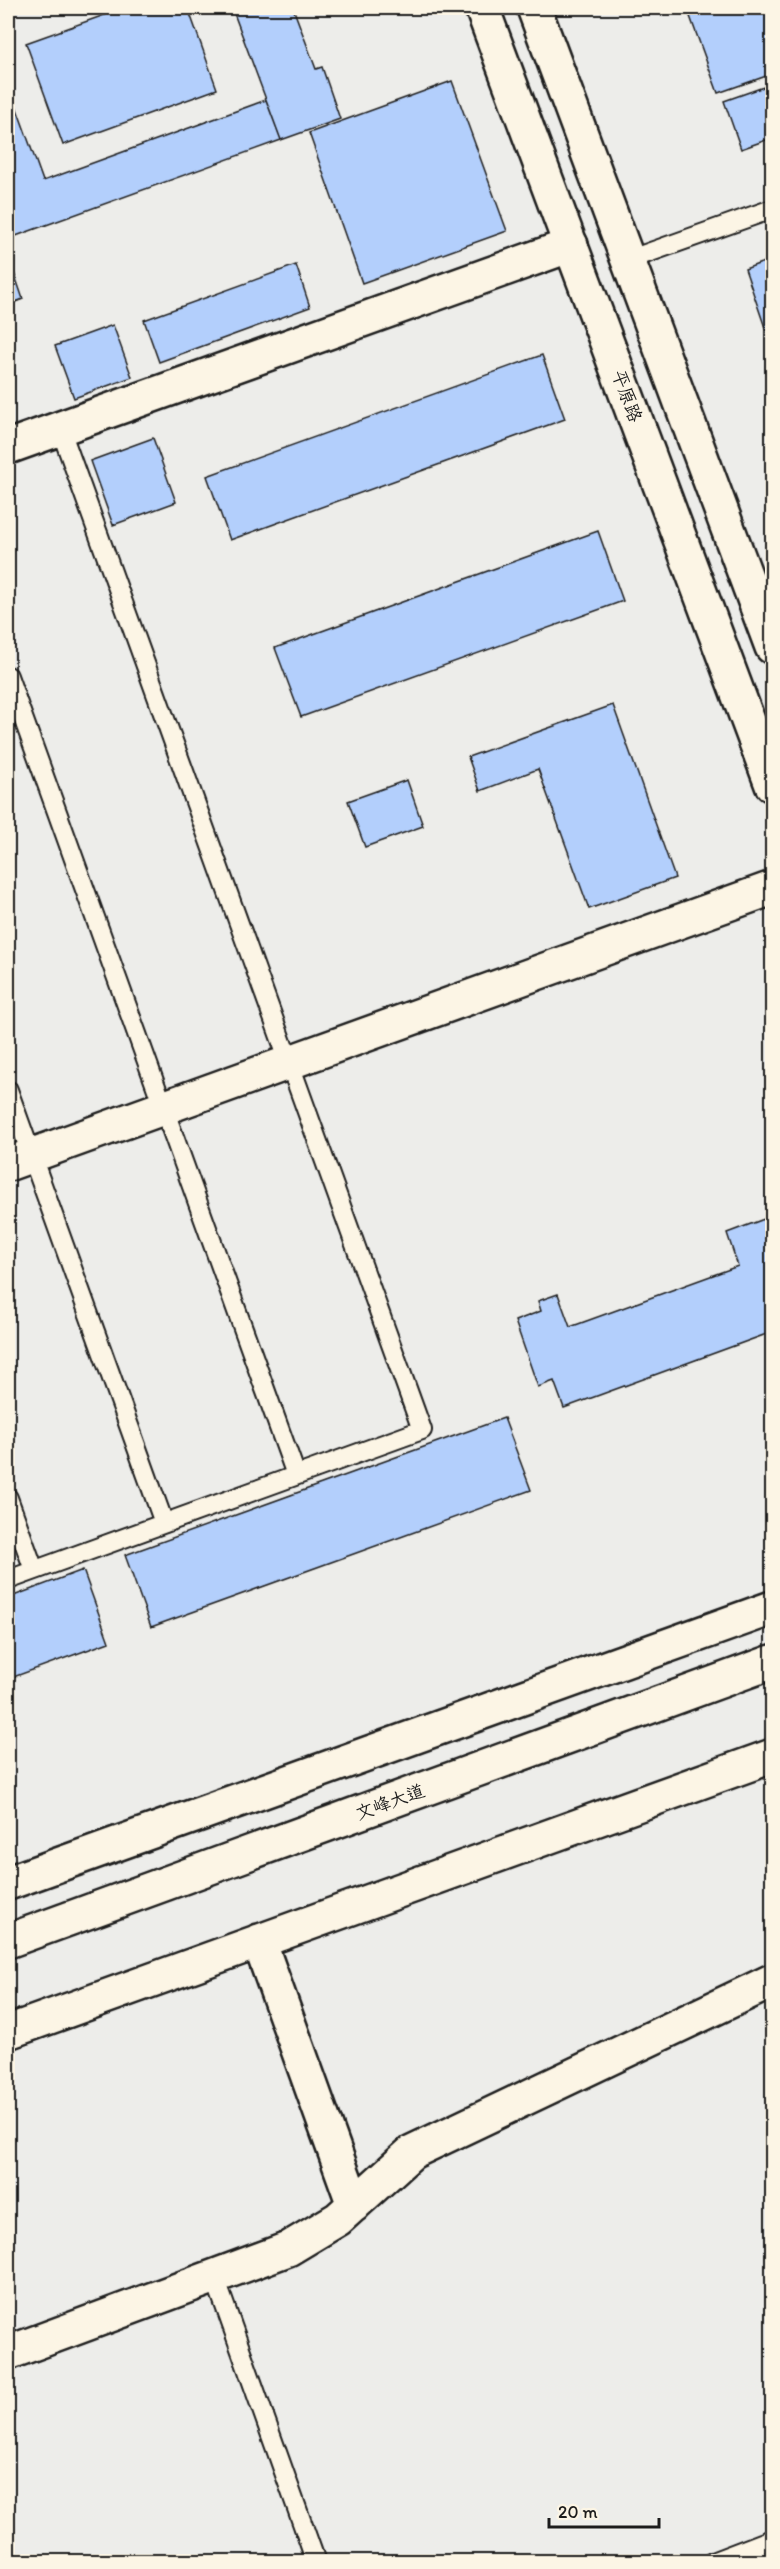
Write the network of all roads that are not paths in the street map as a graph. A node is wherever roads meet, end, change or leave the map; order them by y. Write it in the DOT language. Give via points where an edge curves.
graph roads {
  1 [pos="482,8"];
  2 [pos="534,8"];
  3 [pos="772,209"];
  4 [pos="571,245"];
  5 [pos="628,260"];
  6 [pos="60,428"];
  7 [pos="8,447"];
  8 [pos="772,647"];
  9 [pos="8,676"];
  10 [pos="772,785"];
  11 [pos="772,888"];
  12 [pos="8,1090"];
  13 [pos="164,1108"];
  14 [pos="19,1160"];
  15 [pos="296,1475"];
  16 [pos="8,1498"];
  17 [pos="164,1523"];
  18 [pos="33,1570"];
  19 [pos="8,1580"];
  20 [pos="772,1608"];
  21 [pos="772,1662"];
  22 [pos="772,1756"];
  23 [pos="8,1883"];
  24 [pos="8,1941"];
  25 [pos="259,1941"];
  26 [pos="772,1981"];
  27 [pos="8,2032"];
  28 [pos="354,2205"];
  29 [pos="214,2275"];
  30 [pos="8,2353"];
  31 [pos="772,2539"];
  32 [pos="316,2562"];
  33 [pos="712,2562"];
  1 -- 4 [label="street, 平原路"];
  2 -- 5 [label="street"];
  3 -- 5 [label="lane"];
  4 -- 6 [label="street"];
  4 -- 10 [label="street, 平原路"];
  5 -- 8 [label="street"];
  6 -- 7 [label="street"];
  6 -- 15 [label="lane" via="422,1430"];
  9 -- 13 [label="lane"];
  11 -- 13 [label="street"];
  12 -- 14 [label="lane"];
  13 -- 14 [label="street"];
  13 -- 15 [label="lane"];
  14 -- 17 [label="lane"];
  15 -- 17 [label="lane"];
  16 -- 18 [label="lane"];
  17 -- 18 [label="lane"];
  18 -- 19 [label="lane"];
  20 -- 23 [label="street"];
  21 -- 24 [label="street, 文峰大道"];
  22 -- 25 [label="street"];
  25 -- 27 [label="street"];
  25 -- 28 [label="street"];
  26 -- 28 [label="street" via="411,2152"];
  28 -- 29 [label="street" via="288,2249"];
  29 -- 30 [label="street"];
  29 -- 32 [label="lane"];
  31 -- 33 [label="lane"];
}
